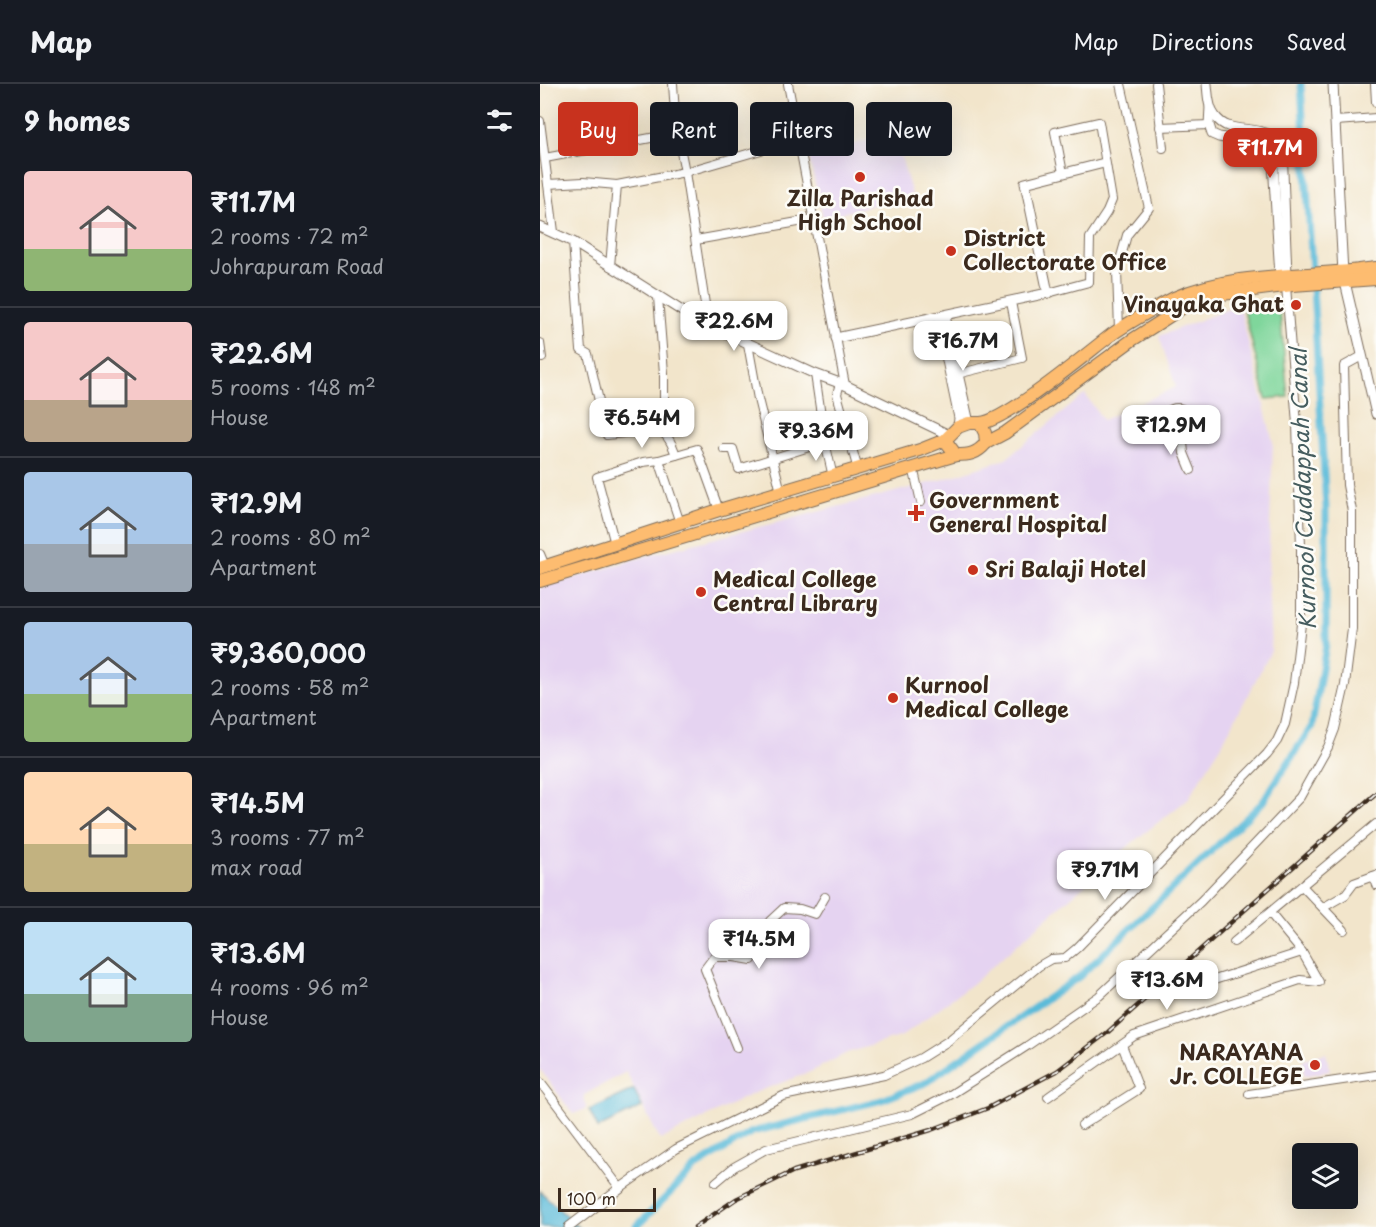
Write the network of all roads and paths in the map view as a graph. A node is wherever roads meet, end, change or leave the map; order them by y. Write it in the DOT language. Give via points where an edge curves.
graph roads {
  1 [pos="673,84"];
  2 [pos="788,84"];
  3 [pos="1122,84"];
  4 [pos="1156,84"];
  5 [pos="1207,84"];
  6 [pos="1333,84"];
  7 [pos="1375,84"];
  8 [pos="674,102"];
  9 [pos="792,102"];
  10 [pos="1376,102"];
  11 [pos="1376,118"];
  12 [pos="540,121"];
  13 [pos="1212,121"];
  14 [pos="1336,121"];
  15 [pos="1160,127"];
  16 [pos="650,138"];
  17 [pos="1163,148"];
  18 [pos="750,153"];
  19 [pos="682,156"];
  20 [pos="802,156"];
  21 [pos="545,158"];
  22 [pos="1104,163"];
  23 [pos="685,172"];
  24 [pos="1063,173"];
  25 [pos="548,184"];
  26 [pos="617,185"];
  27 [pos="815,219"];
  28 [pos="540,227"];
  29 [pos="554,232"];
  30 [pos="696,240"];
  31 [pos="573,242"];
  32 [pos="610,266"];
  33 [pos="1376,268"];
  34 [pos="1344,277"];
  35 [pos="1376,279"];
  36 [pos="1288,280"];
  37 [pos="1048,294"];
  38 [pos="658,297"];
  39 [pos="1011,302"];
  40 [pos="942,317"];
  41 [pos="708,324"];
  42 [pos="1119,330"];
  43 [pos="836,338"];
  44 [pos="540,343"];
  45 [pos="748,344"];
  46 [pos="541,356"];
  47 [pos="1362,356"];
  48 [pos="815,374"];
  49 [pos="954,375"];
  50 [pos="1372,381"];
  51 [pos="842,384"];
  52 [pos="1376,414"];
  53 [pos="960,430"];
  54 [pos="1182,432"];
  55 [pos="664,433"];
  56 [pos="825,442"];
  57 [pos="986,443"];
  58 [pos="724,449"];
  59 [pos="676,455"];
  60 [pos="956,455"];
  61 [pos="773,459"];
  62 [pos="658,460"];
  63 [pos="913,467"];
  64 [pos="858,470"];
  65 [pos="1191,470"];
  66 [pos="833,477"];
  67 [pos="782,492"];
  68 [pos="921,502"];
  69 [pos="719,510"];
  70 [pos="680,523"];
  71 [pos="615,544"];
  72 [pos="542,562"];
  73 [pos="540,580"];
  74 [pos="1376,824"];
  75 [pos="1375,875"];
  76 [pos="1376,885"];
  77 [pos="1303,887"];
  78 [pos="825,897"];
  79 [pos="1324,907"];
  80 [pos="1270,913"];
  81 [pos="1344,930"];
  82 [pos="1234,942"];
  83 [pos="1302,952"];
  84 [pos="1211,981"];
  85 [pos="1122,1045"];
  86 [pos="737,1048"];
  87 [pos="1376,1075"];
  88 [pos="540,1082"];
  89 [pos="1249,1094"];
  90 [pos="1048,1097"];
  91 [pos="1082,1125"];
  92 [pos="716,1182"];
  93 [pos="620,1188"];
  94 [pos="569,1227"];
  1 -- 8 [label="street"];
  2 -- 9 [label="street"];
  3 -- 42 [label="street" via="1149,208 1127,235 1118,271"];
  4 -- 15 [label="street"];
  5 -- 13 [label="street"];
  6 -- 14 [label="street"];
  7 -- 10 [label="street"];
  11 -- 14 [label="street"];
  12 -- 21 [label="street"];
  13 -- 15 [label="street"];
  13 -- 36 [label="street" via="1212,134 1219,137 1272,146"];
  13 -- 36 [label="street" via="1266,131 1282,146"];
  14 -- 34 [label="street"];
  15 -- 17 [label="street"];
  16 -- 21 [label="street"];
  18 -- 23 [label="street"];
  19 -- 23 [label="street"];
  20 -- 27 [label="street"];
  21 -- 25 [label="street"];
  22 -- 24 [label="street"];
  22 -- 24 [label="street" via="1099,122 1055,132"];
  22 -- 37 [label="street" via="1112,200 1090,238 1089,282"];
  23 -- 26 [label="street"];
  23 -- 30 [label="street"];
  24 -- 37 [label="street" via="1025,183"];
  25 -- 26 [label="street"];
  25 -- 29 [label="street"];
  26 -- 32 [label="street"];
  27 -- 30 [label="street"];
  27 -- 43 [label="street"];
  28 -- 29 [label="street"];
  29 -- 31 [label="street"];
  30 -- 41 [label="street"];
  31 -- 32 [label="street"];
  31 -- 55 [label="street" via="581,350 588,354 607,435 657,429"];
  32 -- 38 [label="street"];
  33 -- 34 [label="main road"];
  34 -- 35 [label="main road"];
  34 -- 36 [label="main road"];
  34 -- 47 [label="street"];
  36 -- 42 [label="main road" via="1219,282 1169,301"];
  36 -- 57 [label="main road" via="1222,294 1182,308"];
  36 -- 93 [label="street" via="1297,424 1301,624 1294,682 1277,741 1077,948 1065,958 1051,959 1039,966 948,1041 884,1075 783,1096 676,1149"];
  37 -- 39 [label="street"];
  38 -- 41 [label="street"];
  38 -- 55 [label="street"];
  39 -- 40 [label="street"];
  39 -- 49 [label="street" via="1022,358"];
  40 -- 43 [label="street"];
  40 -- 49 [label="street"];
  41 -- 45 [label="street"];
  42 -- 53 [label="main road" via="1022,402 995,418"];
  43 -- 51 [label="street"];
  44 -- 46 [label="street"];
  45 -- 48 [label="street"];
  45 -- 61 [label="street"];
  47 -- 50 [label="street"];
  47 -- 92 [label="street" via="1344,366 1353,565 1352,629 1345,685 1328,747 1300,797 1201,902 1099,996 1027,1046 912,1114 766,1149"];
  48 -- 51 [label="street"];
  48 -- 56 [label="street"];
  49 -- 53 [label="street"];
  50 -- 52 [label="street"];
  51 -- 53 [label="street"];
  51 -- 64 [label="street" via="837,394"];
  53 -- 57 [label="main road" via="985,433"];
  53 -- 60 [label="main road"];
  53 -- 64 [label="main road"];
  54 -- 65 [label="street"];
  55 -- 59 [label="street"];
  56 -- 61 [label="street"];
  56 -- 66 [label="street"];
  57 -- 60 [label="main road" via="969,455"];
  58 -- 61 [label="street" via="733,448 739,469"];
  59 -- 62 [label="street"];
  59 -- 69 [label="street" via="697,449"];
  60 -- 63 [label="main road"];
  61 -- 67 [label="street"];
  62 -- 70 [label="street"];
  62 -- 71 [label="street" via="597,477"];
  63 -- 68 [label="street"];
  63 -- 73 [label="main road"];
  64 -- 66 [label="main road"];
  66 -- 67 [label="main road"];
  67 -- 69 [label="main road"];
  69 -- 70 [label="main road"];
  70 -- 71 [label="main road"];
  71 -- 72 [label="main road"];
  74 -- 77 [label="street"];
  75 -- 76 [label="street"];
  75 -- 79 [label="street" via="1354,883 1345,895"];
  77 -- 79 [label="street"];
  77 -- 80 [label="street"];
  78 -- 86 [label="street" via="815,914 784,908 770,921 752,960 714,957 705,969"];
  79 -- 81 [label="street"];
  80 -- 82 [label="street"];
  80 -- 83 [label="street"];
  83 -- 84 [label="street"];
  83 -- 85 [label="street" via="1319,982 1300,980 1134,1036"];
  85 -- 90 [label="street"];
  85 -- 91 [label="street" via="1139,1089"];
  87 -- 89 [label="street"];
  88 -- 93 [label="street"];
  93 -- 94 [label="street"];
}
